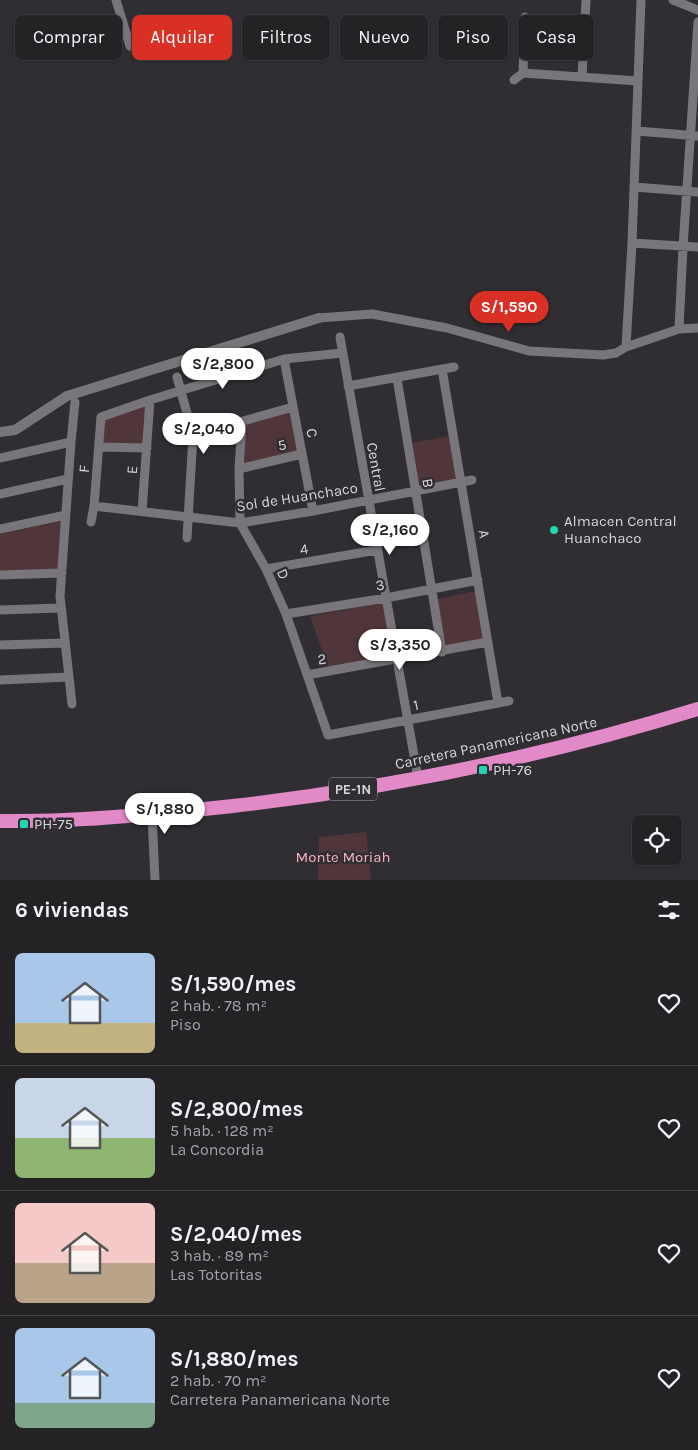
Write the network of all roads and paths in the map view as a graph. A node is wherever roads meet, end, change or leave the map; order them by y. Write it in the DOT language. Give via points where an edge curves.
graph roads {
  1 [pos="116,0"];
  2 [pos="586,0"];
  3 [pos="641,0"];
  4 [pos="673,0"];
  5 [pos="698,10"];
  6 [pos="698,22"];
  7 [pos="130,46"];
  8 [pos="523,60"];
  9 [pos="523,73"];
  10 [pos="582,77"];
  11 [pos="514,80"];
  12 [pos="638,81"];
  13 [pos="636,131"];
  14 [pos="694,136"];
  15 [pos="634,187"];
  16 [pos="687,191"];
  17 [pos="698,192"];
  18 [pos="632,244"];
  19 [pos="683,247"];
  20 [pos="698,248"];
  21 [pos="318,318"];
  22 [pos="698,328"];
  23 [pos="679,329"];
  24 [pos="340,337"];
  25 [pos="626,347"];
  26 [pos="342,353"];
  27 [pos="284,359"];
  28 [pos="454,367"];
  29 [pos="442,369"];
  30 [pos="177,377"];
  31 [pos="397,378"];
  32 [pos="348,386"];
  33 [pos="181,390"];
  34 [pos="150,400"];
  35 [pos="75,402"];
  36 [pos="293,407"];
  37 [pos="242,422"];
  38 [pos="0,432"];
  39 [pos="193,435"];
  40 [pos="70,442"];
  41 [pos="99,447"];
  42 [pos="147,448"];
  43 [pos="302,454"];
  44 [pos="0,458"];
  45 [pos="239,468"];
  46 [pos="68,480"];
  47 [pos="472,480"];
  48 [pos="461,482"];
  49 [pos="416,490"];
  50 [pos="0,494"];
  51 [pos="368,500"];
  52 [pos="94,506"];
  53 [pos="142,511"];
  54 [pos="313,511"];
  55 [pos="66,516"];
  56 [pos="188,517"];
  57 [pos="92,522"];
  58 [pos="240,523"];
  59 [pos="0,529"];
  60 [pos="187,538"];
  61 [pos="377,550"];
  62 [pos="266,569"];
  63 [pos="62,573"];
  64 [pos="0,574"];
  65 [pos="478,580"];
  66 [pos="432,589"];
  67 [pos="386,598"];
  68 [pos="61,608"];
  69 [pos="0,610"];
  70 [pos="286,614"];
  71 [pos="488,642"];
  72 [pos="64,643"];
  73 [pos="0,645"];
  74 [pos="442,652"];
  75 [pos="397,660"];
  76 [pos="307,675"];
  77 [pos="69,676"];
  78 [pos="0,680"];
  79 [pos="509,701"];
  80 [pos="498,703"];
  81 [pos="72,704"];
  82 [pos="698,709"];
  83 [pos="408,720"];
  84 [pos="328,735"];
  85 [pos="418,778"];
  86 [pos="152,815"];
  87 [pos="0,821"];
  88 [pos="155,880"];
  1 -- 7 [label="street"];
  2 -- 10 [label="street"];
  3 -- 12 [label="street"];
  4 -- 5 [label="street"];
  6 -- 14 [label="street"];
  8 -- 9 [label="street"];
  9 -- 10 [label="street"];
  9 -- 11 [label="street"];
  10 -- 12 [label="street"];
  12 -- 13 [label="street"];
  13 -- 14 [label="street"];
  13 -- 15 [label="street"];
  14 -- 16 [label="street"];
  15 -- 16 [label="street"];
  15 -- 18 [label="street"];
  16 -- 17 [label="street"];
  16 -- 19 [label="street"];
  18 -- 19 [label="street"];
  18 -- 25 [label="street"];
  19 -- 20 [label="street"];
  19 -- 23 [label="street"];
  21 -- 25 [label="street" via="372,314 447,328 529,351 603,355"];
  21 -- 38 [label="street" via="67,396 15,430"];
  22 -- 23 [label="street"];
  23 -- 25 [label="street"];
  24 -- 26 [label="street, Central"];
  26 -- 27 [label="street"];
  26 -- 32 [label="street, Central"];
  27 -- 33 [label="street"];
  27 -- 36 [label="street, C"];
  28 -- 29 [label="street"];
  29 -- 31 [label="street"];
  29 -- 48 [label="street, A"];
  30 -- 33 [label="street"];
  31 -- 32 [label="street"];
  31 -- 49 [label="street, B"];
  32 -- 51 [label="street, Central"];
  33 -- 34 [label="street"];
  33 -- 39 [label="street"];
  34 -- 41 [label="street, F" via="101,417"];
  34 -- 42 [label="street, E"];
  35 -- 40 [label="street"];
  36 -- 37 [label="street"];
  36 -- 43 [label="street, C"];
  37 -- 39 [label="street"];
  37 -- 45 [label="street, D"];
  39 -- 56 [label="street"];
  40 -- 44 [label="street"];
  40 -- 46 [label="street"];
  41 -- 42 [label="street"];
  41 -- 52 [label="street, F"];
  42 -- 53 [label="street, E"];
  43 -- 45 [label="street, 5"];
  43 -- 54 [label="street, C"];
  45 -- 58 [label="street, D"];
  46 -- 50 [label="street"];
  46 -- 55 [label="street"];
  47 -- 48 [label="street, Sol de Huanchaco"];
  48 -- 49 [label="street, Sol de Huanchaco"];
  48 -- 65 [label="street, A"];
  49 -- 51 [label="street, Sol de Huanchaco"];
  49 -- 66 [label="street, B"];
  51 -- 54 [label="street, Sol de Huanchaco"];
  51 -- 61 [label="street, Central"];
  52 -- 53 [label="street, Sol de Huanchaco"];
  52 -- 57 [label="street, F"];
  53 -- 56 [label="street, Sol de Huanchaco"];
  54 -- 58 [label="street, Sol de Huanchaco"];
  55 -- 59 [label="street"];
  55 -- 63 [label="street"];
  56 -- 58 [label="street, Sol de Huanchaco"];
  56 -- 60 [label="street"];
  58 -- 62 [label="street, D"];
  61 -- 62 [label="street, 4"];
  61 -- 67 [label="street, Central"];
  62 -- 70 [label="street, D"];
  63 -- 64 [label="street"];
  63 -- 68 [label="street"];
  65 -- 66 [label="street, 3"];
  65 -- 71 [label="street, A"];
  66 -- 67 [label="street, 3"];
  66 -- 74 [label="street, B"];
  67 -- 70 [label="street, 3"];
  67 -- 75 [label="street, Central"];
  68 -- 69 [label="street"];
  68 -- 72 [label="street"];
  70 -- 76 [label="street, D"];
  71 -- 74 [label="street, 2"];
  71 -- 80 [label="street, A"];
  72 -- 73 [label="street"];
  72 -- 77 [label="street"];
  74 -- 75 [label="street, 2"];
  75 -- 76 [label="street, 2"];
  75 -- 83 [label="street, Central"];
  76 -- 84 [label="street, D"];
  77 -- 78 [label="street"];
  77 -- 81 [label="street"];
  79 -- 80 [label="street, 1"];
  80 -- 83 [label="street, 1"];
  82 -- 85 [label="highway, Carretera Panamericana Norte / PE-1N" via="470,769"];
  83 -- 84 [label="street, 1"];
  83 -- 85 [label="street, Central"];
  85 -- 86 [label="highway, Carretera Panamericana Norte / PE-1N" via="306,797"];
  86 -- 87 [label="highway, Carretera Panamericana Norte / PE-1N"];
  86 -- 88 [label="street"];
}
